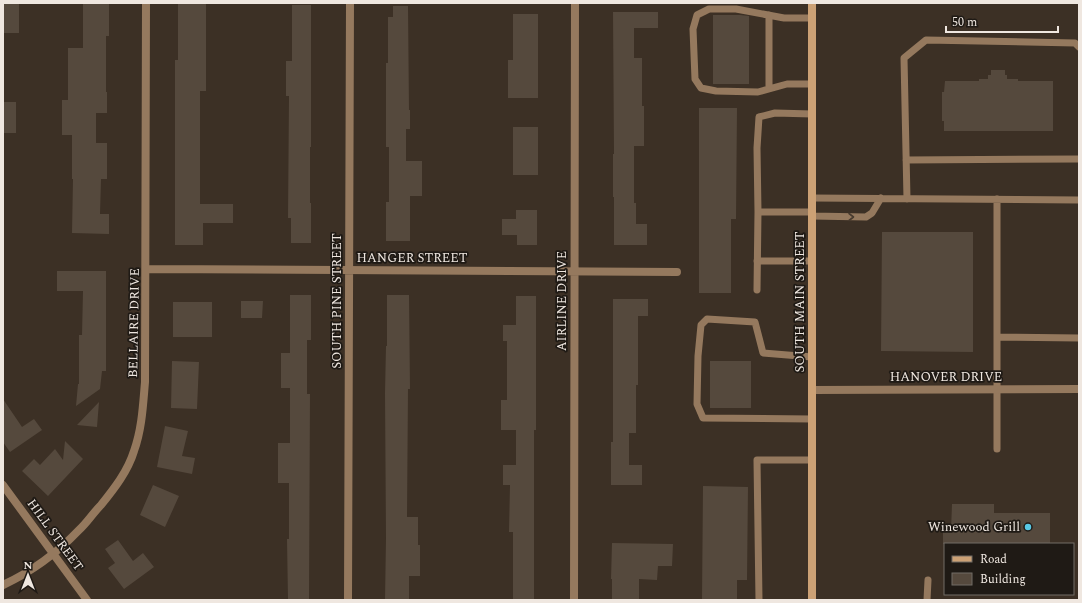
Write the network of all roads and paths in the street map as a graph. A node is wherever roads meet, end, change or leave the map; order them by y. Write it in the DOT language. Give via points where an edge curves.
graph roads {
  1 [pos="146,3"];
  2 [pos="350,3"];
  3 [pos="575,3"];
  4 [pos="812,3"];
  5 [pos="769,14"];
  6 [pos="812,18"];
  7 [pos="1079,47"];
  8 [pos="812,84"];
  9 [pos="769,88"];
  10 [pos="812,114"];
  11 [pos="1079,159"];
  12 [pos="906,160"];
  13 [pos="812,198"];
  14 [pos="881,198"];
  15 [pos="907,199"];
  16 [pos="997,199"];
  17 [pos="1079,200"];
  18 [pos="758,212"];
  19 [pos="812,214"];
  20 [pos="757,261"];
  21 [pos="812,261"];
  22 [pos="146,268"];
  23 [pos="349,270"];
  24 [pos="574,272"];
  25 [pos="677,272"];
  26 [pos="757,290"];
  27 [pos="997,337"];
  28 [pos="1079,338"];
  29 [pos="812,357"];
  30 [pos="1079,389"];
  31 [pos="812,390"];
  32 [pos="997,390"];
  33 [pos="812,419"];
  34 [pos="997,449"];
  35 [pos="812,460"];
  36 [pos="3,485"];
  37 [pos="54,553"];
  38 [pos="928,580"];
  39 [pos="3,585"];
  40 [pos="87,600"];
  41 [pos="348,600"];
  42 [pos="574,600"];
  43 [pos="759,600"];
  44 [pos="812,600"];
  45 [pos="927,600"];
  1 -- 22 [label="street, BELLAIRE DRIVE"];
  2 -- 23 [label="street, SOUTH PINE STREET"];
  3 -- 24 [label="street, AIRLINE DRIVE"];
  4 -- 6 [label="main road, SOUTH MAIN STREET"];
  5 -- 6 [label="lane" via="784,18"];
  5 -- 9 [label="lane"];
  5 -- 9 [label="lane" via="736,9 709,9 697,15 693,29 695,79 701,88 758,92"];
  6 -- 8 [label="main road, SOUTH MAIN STREET"];
  7 -- 12 [label="lane" via="1075,43 926,40 904,58"];
  8 -- 9 [label="lane" via="787,84"];
  8 -- 10 [label="main road, SOUTH MAIN STREET"];
  10 -- 13 [label="main road, SOUTH MAIN STREET"];
  10 -- 18 [label="lane" via="775,113 759,117"];
  11 -- 12 [label="lane"];
  12 -- 15 [label="lane"];
  13 -- 14 [label="lane"];
  13 -- 19 [label="main road, SOUTH MAIN STREET"];
  14 -- 15 [label="lane"];
  19 -- 14 [label="lane, one-way" via="866,217 872,213"];
  15 -- 16 [label="lane"];
  16 -- 17 [label="lane"];
  16 -- 27 [label="lane"];
  18 -- 19 [label="lane"];
  18 -- 20 [label="lane"];
  19 -- 21 [label="main road, SOUTH MAIN STREET"];
  20 -- 21 [label="lane"];
  20 -- 26 [label="lane"];
  21 -- 29 [label="main road, SOUTH MAIN STREET"];
  22 -- 23 [label="street, HANGER STREET"];
  22 -- 37 [label="street, BELLAIRE DRIVE" via="145,382 141,422 134,451 125,471 110,493 79,530"];
  23 -- 24 [label="street, HANGER STREET"];
  23 -- 41 [label="street, SOUTH PINE STREET"];
  24 -- 25 [label="street, HANGER STREET"];
  24 -- 42 [label="street, AIRLINE DRIVE"];
  27 -- 28 [label="lane"];
  27 -- 32 [label="lane"];
  29 -- 31 [label="main road, SOUTH MAIN STREET"];
  29 -- 33 [label="lane" via="763,353 755,322 707,319 700,325 697,404 704,418"];
  30 -- 32 [label="street, HANOVER DRIVE"];
  31 -- 32 [label="street, HANOVER DRIVE"];
  31 -- 33 [label="main road, SOUTH MAIN STREET"];
  32 -- 34 [label="lane"];
  33 -- 35 [label="main road, SOUTH MAIN STREET"];
  35 -- 43 [label="lane" via="757,460"];
  35 -- 44 [label="main road, SOUTH MAIN STREET"];
  36 -- 37 [label="street, HILL STREET"];
  37 -- 39 [label="street, BELLAIRE DRIVE" via="18,578"];
  37 -- 40 [label="street, HILL STREET"];
  38 -- 45 [label="lane"];
}
